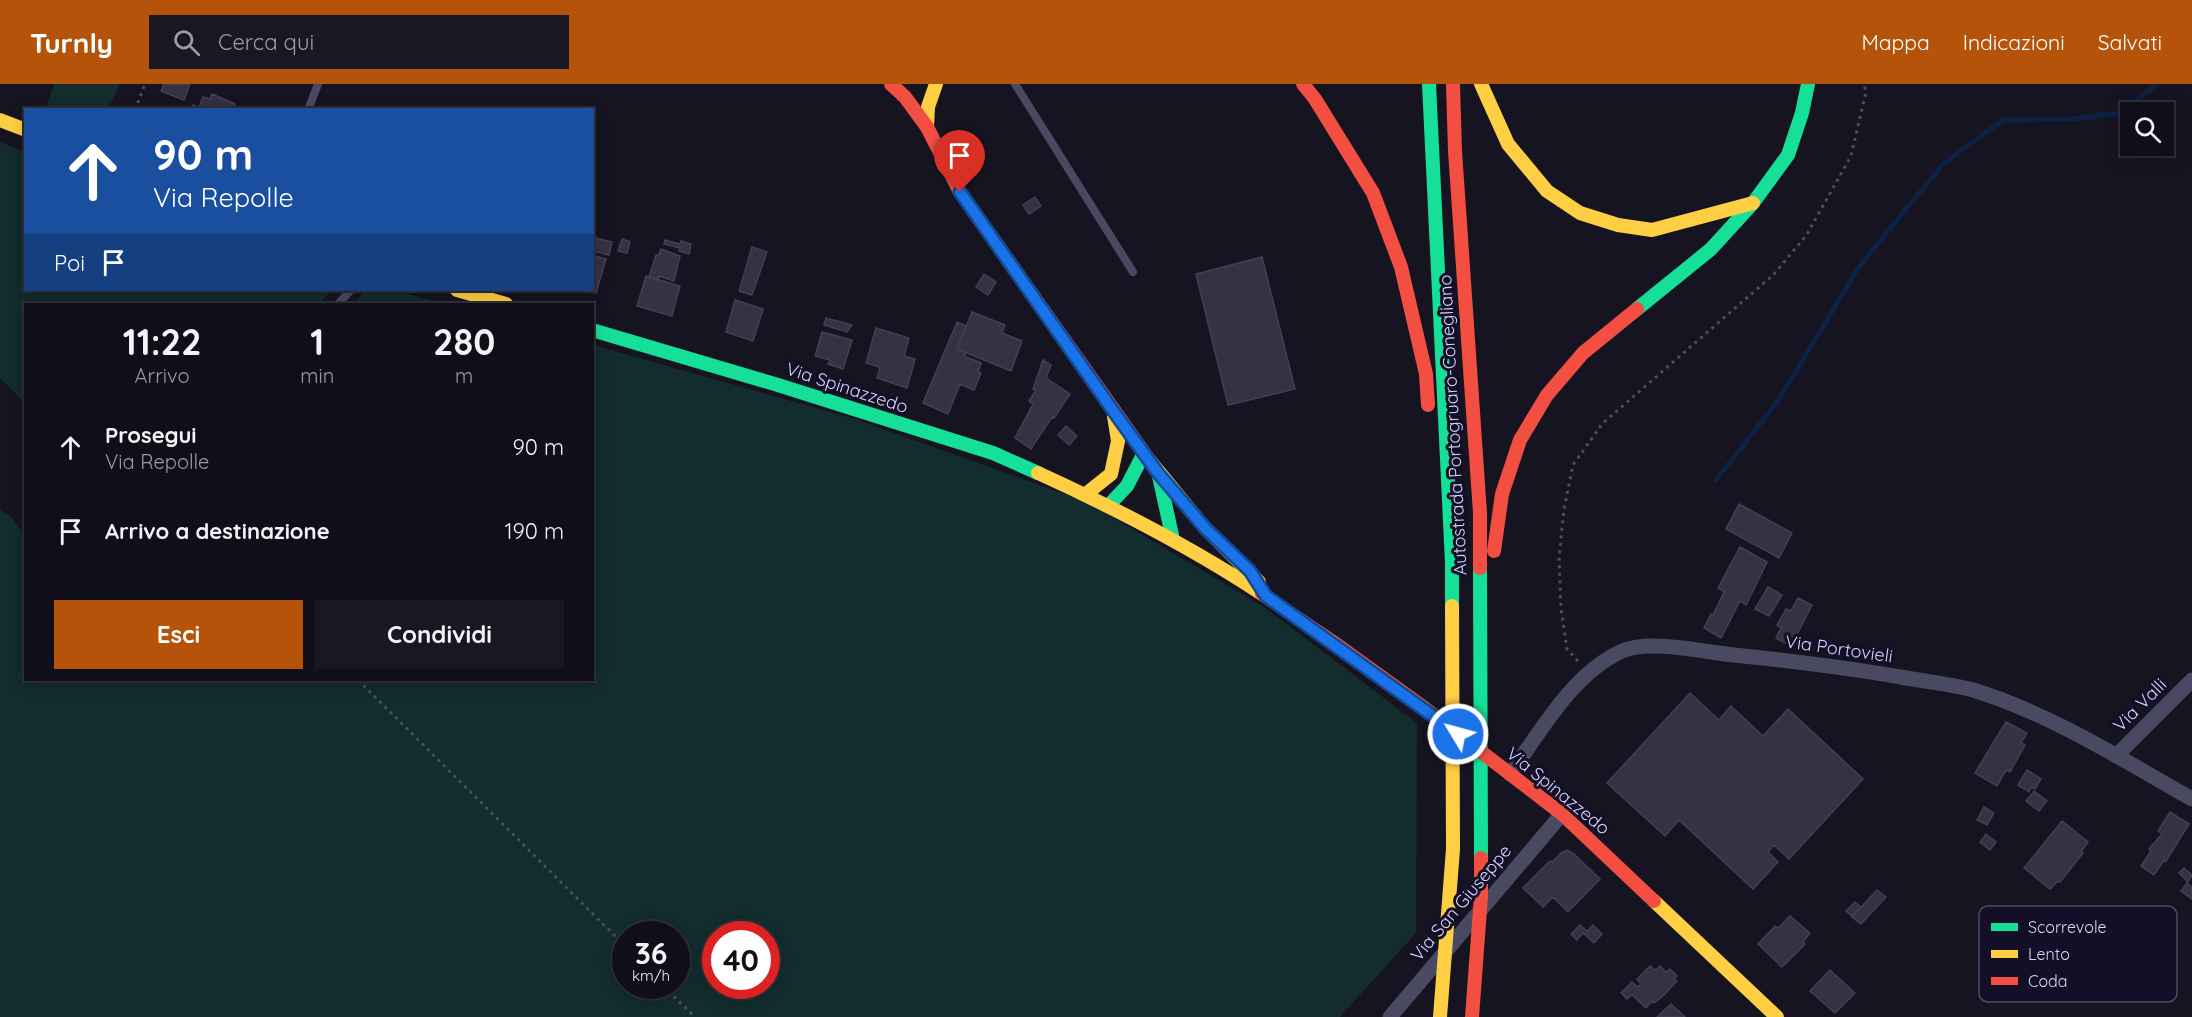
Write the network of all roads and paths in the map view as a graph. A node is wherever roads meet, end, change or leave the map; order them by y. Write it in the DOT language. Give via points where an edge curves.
graph roads {
  1 [pos="145,84"];
  2 [pos="318,84"];
  3 [pos="891,84"];
  4 [pos="936,84"];
  5 [pos="1015,84"];
  6 [pos="1303,84"];
  7 [pos="1429,84"];
  8 [pos="1453,84"];
  9 [pos="1481,84"];
  10 [pos="1808,84"];
  11 [pos="1864,84"];
  12 [pos="136,108"];
  13 [pos="309,108"];
  14 [pos="0,120"];
  15 [pos="927,127"];
  16 [pos="24,129"];
  17 [pos="1753,203"];
  18 [pos="1133,272"];
  19 [pos="350,291"];
  20 [pos="460,291"];
  21 [pos="339,303"];
  22 [pos="502,303"];
  23 [pos="594,331"];
  24 [pos="1114,412"];
  25 [pos="1429,418"];
  26 [pos="1144,453"];
  27 [pos="1158,473"];
  28 [pos="1434,485"];
  29 [pos="1086,494"];
  30 [pos="1109,505"];
  31 [pos="1173,540"];
  32 [pos="1495,565"];
  33 [pos="1451,568"];
  34 [pos="1266,596"];
  35 [pos="1589,673"];
  36 [pos="2192,680"];
  37 [pos="359,681"];
  38 [pos="1496,744"];
  39 [pos="2116,756"];
  40 [pos="1503,777"];
  41 [pos="2192,799"];
  42 [pos="1495,803"];
  43 [pos="1562,814"];
  44 [pos="1481,896"];
  45 [pos="612,933"];
  46 [pos="676,999"];
  47 [pos="695,1017"];
  48 [pos="1390,1017"];
  49 [pos="1440,1017"];
  50 [pos="1473,1017"];
  51 [pos="1777,1017"];
  1 -- 12 [label="path"];
  2 -- 13 [label="lane"];
  3 -- 15 [label="main road"];
  4 -- 15 [label="main road" via="928,107"];
  5 -- 18 [label="lane"];
  6 -- 25 [label="main road" via="1373,193 1401,267 1426,374"];
  7 -- 33 [label="main road, Autostrada Portogruaro-Conegliano"];
  8 -- 44 [label="main road, Autostrada Portogruaro-Conegliano" via="1480,513"];
  9 -- 17 [label="main road" via="1508,144 1547,191 1580,213 1617,225 1652,230"];
  10 -- 17 [label="main road" via="1788,155"];
  11 -- 35 [label="path" via="1866,92 1851,156 1806,237 1773,275 1602,424 1574,465 1559,558 1562,609 1567,649"];
  14 -- 16 [label="main road"];
  15 -- 24 [label="main road" via="960,192"];
  17 -- 32 [label="main road" via="1711,249 1583,353 1547,395 1520,440 1502,494 1494,542"];
  19 -- 21 [label="lane"];
  20 -- 22 [label="main road"];
  23 -- 29 [label="main road, Via Spinazzedo" via="993,453"];
  24 -- 26 [label="main road"];
  24 -- 29 [label="main road" via="1118,441 1111,474"];
  26 -- 27 [label="main road"];
  26 -- 30 [label="main road" via="1127,486"];
  27 -- 31 [label="main road"];
  27 -- 34 [label="main road" via="1205,528 1250,571"];
  28 -- 33 [label="main road"];
  29 -- 30 [label="main road, Via Spinazzedo"];
  30 -- 31 [label="main road, Via Spinazzedo"];
  31 -- 34 [label="main road, Via Spinazzedo"];
  33 -- 49 [label="main road, Autostrada Portogruaro-Conegliano" via="1453,849"];
  34 -- 40 [label="main road, Via Spinazzedo" via="1414,701"];
  35 -- 39 [label="street, Via Portovieli" via="1607,659 1640,645 1877,673 1971,690 2025,710"];
  35 -- 40 [label="street, Via Portovieli"];
  36 -- 39 [label="street, Via Valli"];
  37 -- 45 [label="path"];
  38 -- 40 [label="main road"];
  39 -- 41 [label="street, Via Portovieli"];
  40 -- 43 [label="main road, Via Spinazzedo"];
  42 -- 44 [label="main road"];
  43 -- 48 [label="street, Via San Giuseppe"];
  43 -- 51 [label="main road, Via Spinazzedo"];
  44 -- 50 [label="main road, Autostrada Portogruaro-Conegliano"];
  46 -- 47 [label="path"];
}
